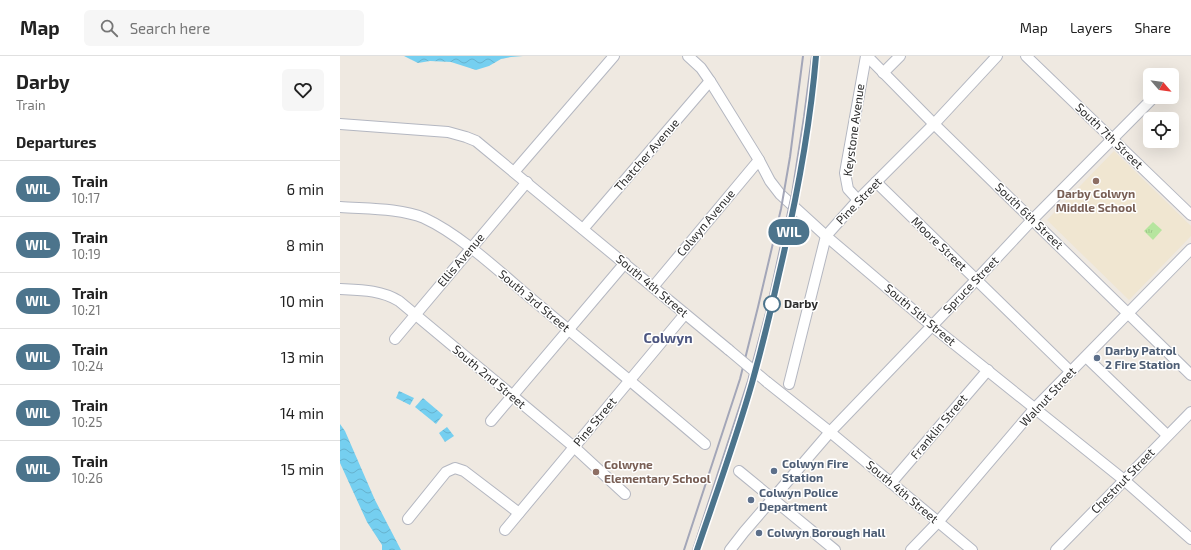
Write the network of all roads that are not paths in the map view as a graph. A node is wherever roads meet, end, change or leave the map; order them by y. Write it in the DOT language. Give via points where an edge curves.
graph roads {
  1 [pos="614,56"];
  2 [pos="688,56"];
  3 [pos="866,56"];
  4 [pos="900,56"];
  5 [pos="997,56"];
  6 [pos="1026,56"];
  7 [pos="884,73"];
  8 [pos="710,81"];
  9 [pos="1147,104"];
  10 [pos="340,124"];
  11 [pos="934,124"];
  12 [pos="1113,140"];
  13 [pos="759,160"];
  14 [pos="514,172"];
  15 [pos="527,182"];
  16 [pos="876,182"];
  17 [pos="858,200"];
  18 [pos="340,207"];
  19 [pos="1191,215"];
  20 [pos="1033,219"];
  21 [pos="583,229"];
  22 [pos="826,236"];
  23 [pos="471,248"];
  24 [pos="1191,248"];
  25 [pos="625,263"];
  26 [pos="976,280"];
  27 [pos="653,287"];
  28 [pos="340,288"];
  29 [pos="1128,313"];
  30 [pos="415,314"];
  31 [pos="685,314"];
  32 [pos="932,326"];
  33 [pos="568,330"];
  34 [pos="395,339"];
  35 [pos="1086,357"];
  36 [pos="988,370"];
  37 [pos="1071,372"];
  38 [pos="1191,375"];
  39 [pos="630,380"];
  40 [pos="789,384"];
  41 [pos="512,396"];
  42 [pos="1035,408"];
  43 [pos="1191,412"];
  44 [pos="491,421"];
  45 [pos="830,432"];
  46 [pos="1168,435"];
  47 [pos="705,444"];
  48 [pos="574,447"];
  49 [pos="739,471"];
  50 [pos="1124,480"];
  51 [pos="891,484"];
  52 [pos="625,494"];
  53 [pos="772,499"];
  54 [pos="519,512"];
  55 [pos="408,519"];
  56 [pos="938,522"];
  57 [pos="505,530"];
  58 [pos="1189,534"];
  59 [pos="730,550"];
  60 [pos="835,550"];
  61 [pos="911,550"];
  62 [pos="972,550"];
  63 [pos="1056,550"];
  1 -- 14 [label="street"];
  2 -- 8 [label="street, South 5th Street"];
  3 -- 7 [label="street, South 6th Street"];
  3 -- 17 [label="street, Keystone Avenue" via="845,176 848,189"];
  4 -- 7 [label="street"];
  5 -- 11 [label="street, Pine Street"];
  6 -- 12 [label="street, South 7th Street"];
  7 -- 11 [label="street, South 6th Street"];
  8 -- 13 [label="street, South 5th Street"];
  8 -- 21 [label="street, Thatcher Avenue"];
  9 -- 12 [label="street, Spruce Street"];
  10 -- 14 [label="street, South 4th Street" via="457,134 476,141"];
  11 -- 16 [label="street, Pine Street"];
  11 -- 20 [label="street, South 6th Street"];
  12 -- 19 [label="street, South 7th Street"];
  12 -- 20 [label="street, Spruce Street"];
  13 -- 22 [label="street, South 5th Street" via="780,194"];
  13 -- 27 [label="street, Colwyn Avenue"];
  14 -- 15 [label="street, South 4th Street"];
  15 -- 21 [label="street, South 4th Street"];
  15 -- 23 [label="street, Ellis Avenue"];
  16 -- 17 [label="street, Pine Street"];
  16 -- 26 [label="street, Moore Street"];
  17 -- 22 [label="street, Pine Street"];
  18 -- 23 [label="street, South 3rd Street" via="401,212 423,218"];
  20 -- 26 [label="street, Spruce Street"];
  20 -- 29 [label="street, South 6th Street"];
  21 -- 25 [label="street, South 4th Street"];
  22 -- 32 [label="street, South 5th Street"];
  22 -- 40 [label="street, Pine Street"];
  23 -- 30 [label="street, Ellis Avenue"];
  23 -- 33 [label="street, South 3rd Street"];
  24 -- 29 [label="street, Walnut Street"];
  25 -- 27 [label="street, South 4th Street"];
  25 -- 33 [label="street"];
  26 -- 32 [label="street, Spruce Street"];
  26 -- 37 [label="street, Moore Street"];
  27 -- 31 [label="street, South 4th Street"];
  28 -- 30 [label="street, South 2nd Street" via="383,293 399,301"];
  29 -- 35 [label="street, Walnut Street"];
  29 -- 38 [label="street, South 6th Street"];
  30 -- 34 [label="street, Ellis Avenue"];
  30 -- 41 [label="street, South 2nd Street"];
  31 -- 39 [label="street, Pine Street"];
  31 -- 45 [label="street, South 4th Street, bridge"];
  32 -- 36 [label="street, South 5th Street"];
  32 -- 45 [label="street, Spruce Street"];
  33 -- 39 [label="street, South 3rd Street"];
  33 -- 41 [label="street"];
  35 -- 37 [label="street, Walnut Street"];
  35 -- 46 [label="street"];
  36 -- 42 [label="street, South 5th Street"];
  36 -- 51 [label="street, Franklin Street"];
  37 -- 42 [label="street, Walnut Street"];
  39 -- 47 [label="street, South 3rd Street"];
  39 -- 48 [label="street, Pine Street"];
  41 -- 44 [label="street"];
  41 -- 48 [label="street, South 2nd Street"];
  42 -- 50 [label="street, South 5th Street"];
  42 -- 56 [label="street, Walnut Street"];
  43 -- 46 [label="street, Chestnut Street"];
  45 -- 51 [label="street, South 4th Street"];
  45 -- 53 [label="street, Spruce Street"];
  46 -- 50 [label="street, Chestnut Street"];
  48 -- 52 [label="street, South 2nd Street"];
  48 -- 54 [label="street, Pine Street"];
  49 -- 53 [label="street"];
  50 -- 58 [label="street, South 5th Street"];
  50 -- 63 [label="street, Chestnut Street"];
  51 -- 56 [label="street, South 4th Street"];
  53 -- 59 [label="street, Spruce Street"];
  53 -- 60 [label="street"];
  54 -- 55 [label="street" via="464,471 455,468 446,472"];
  54 -- 57 [label="street, Pine Street"];
  56 -- 61 [label="street, Walnut Street"];
  56 -- 62 [label="street, South 4th Street"];
}
